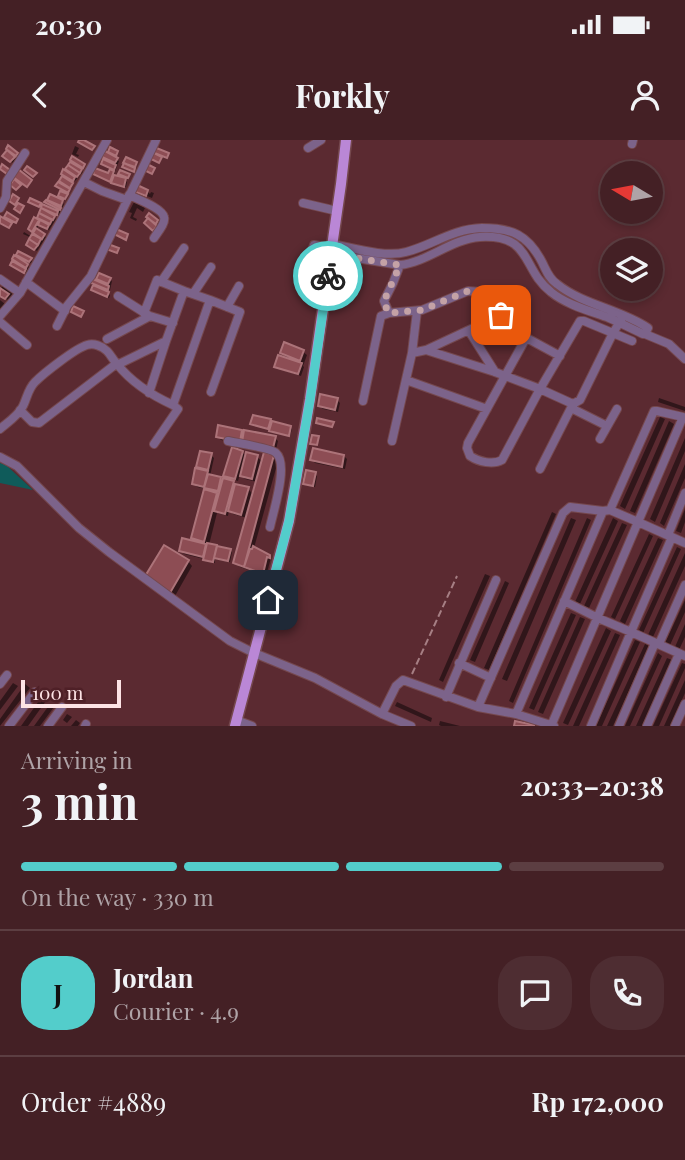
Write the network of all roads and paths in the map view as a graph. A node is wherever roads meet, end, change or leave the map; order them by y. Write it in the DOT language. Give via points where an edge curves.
graph roads {
  1 [pos="107,140"];
  2 [pos="156,140"];
  3 [pos="321,140"];
  4 [pos="346,140"];
  5 [pos="308,148"];
  6 [pos="25,153"];
  7 [pos="84,182"];
  8 [pos="128,197"];
  9 [pos="303,203"];
  10 [pos="0,208"];
  11 [pos="337,211"];
  12 [pos="519,234"];
  13 [pos="449,235"];
  14 [pos="154,238"];
  15 [pos="434,240"];
  16 [pos="512,242"];
  17 [pos="452,245"];
  18 [pos="184,248"];
  19 [pos="332,249"];
  20 [pos="438,251"];
  21 [pos="400,265"];
  22 [pos="211,267"];
  23 [pos="329,269"];
  24 [pos="0,279"];
  25 [pos="26,282"];
  26 [pos="161,282"];
  27 [pos="239,286"];
  28 [pos="184,290"];
  29 [pos="20,293"];
  30 [pos="193,294"];
  31 [pos="118,296"];
  32 [pos="210,300"];
  33 [pos="227,307"];
  34 [pos="65,311"];
  35 [pos="417,311"];
  36 [pos="388,313"];
  37 [pos="147,315"];
  38 [pos="501,315"];
  39 [pos="0,316"];
  40 [pos="622,318"];
  41 [pos="0,322"];
  42 [pos="173,323"];
  43 [pos="57,326"];
  44 [pos="469,331"];
  45 [pos="613,333"];
  46 [pos="107,338"];
  47 [pos="526,338"];
  48 [pos="166,341"];
  49 [pos="632,341"];
  50 [pos="27,345"];
  51 [pos="426,350"];
  52 [pos="412,353"];
  53 [pos="560,355"];
  54 [pos="685,359"];
  55 [pos="117,364"];
  56 [pos="495,372"];
  57 [pos="505,377"];
  58 [pos="406,380"];
  59 [pos="540,389"];
  60 [pos="211,392"];
  61 [pos="149,393"];
  62 [pos="363,401"];
  63 [pos="173,405"];
  64 [pos="572,406"];
  65 [pos="487,409"];
  66 [pos="617,409"];
  67 [pos="20,410"];
  68 [pos="684,417"];
  69 [pos="607,426"];
  70 [pos="0,429"];
  71 [pos="600,439"];
  72 [pos="228,441"];
  73 [pos="392,441"];
  74 [pos="155,444"];
  75 [pos="0,457"];
  76 [pos="540,469"];
  77 [pos="281,478"];
  78 [pos="296,482"];
  79 [pos="685,493"];
  80 [pos="606,510"];
  81 [pos="638,522"];
  82 [pos="270,527"];
  83 [pos="670,536"];
  84 [pos="685,543"];
  85 [pos="457,576"];
  86 [pos="496,580"];
  87 [pos="685,585"];
  88 [pos="564,601"];
  89 [pos="598,618"];
  90 [pos="631,632"];
  91 [pos="657,644"];
  92 [pos="254,653"];
  93 [pos="683,655"];
  94 [pos="459,663"];
  95 [pos="7,675"];
  96 [pos="491,678"];
  97 [pos="408,681"];
  98 [pos="0,684"];
  99 [pos="35,692"];
  100 [pos="446,697"];
  101 [pos="685,704"];
  102 [pos="62,707"];
  103 [pos="478,707"];
  104 [pos="382,714"];
  105 [pos="516,714"];
  106 [pos="236,723"];
  107 [pos="52,725"];
  108 [pos="9,726"];
  109 [pos="252,726"];
  110 [pos="411,726"];
  111 [pos="552,726"];
  112 [pos="591,726"];
  113 [pos="619,726"];
  114 [pos="647,726"];
  115 [pos="675,726"];
  1 -- 7 [label="street"];
  2 -- 8 [label="street"];
  3 -- 5 [label="street"];
  4 -- 11 [label="main road"];
  6 -- 10 [label="street" via="7,181"];
  7 -- 8 [label="street"];
  7 -- 25 [label="street"];
  8 -- 14 [label="street" via="164,216"];
  8 -- 34 [label="street" via="91,276"];
  9 -- 11 [label="street"];
  11 -- 19 [label="main road"];
  12 -- 13 [label="street" via="483,228"];
  12 -- 16 [label="street"];
  12 -- 40 [label="street" via="554,283"];
  13 -- 15 [label="street"];
  13 -- 17 [label="street"];
  15 -- 19 [label="street" via="404,253"];
  15 -- 20 [label="street"];
  16 -- 17 [label="street" via="480,237"];
  16 -- 40 [label="street" via="550,291 569,302"];
  17 -- 20 [label="street"];
  18 -- 26 [label="street"];
  19 -- 21 [label="street"];
  19 -- 23 [label="main road"];
  19 -- 23 [label="street" via="314,245 310,256"];
  20 -- 21 [label="street"];
  21 -- 36 [label="street" via="384,301"];
  22 -- 30 [label="street"];
  23 -- 78 [label="main road"];
  24 -- 29 [label="street"];
  25 -- 29 [label="street"];
  25 -- 34 [label="street"];
  26 -- 28 [label="street"];
  26 -- 37 [label="street" via="157,280"];
  27 -- 33 [label="street"];
  28 -- 30 [label="street"];
  28 -- 42 [label="street"];
  29 -- 39 [label="street"];
  30 -- 32 [label="street"];
  31 -- 37 [label="street"];
  32 -- 33 [label="street"];
  32 -- 63 [label="street"];
  33 -- 60 [label="street" via="240,312"];
  34 -- 43 [label="street"];
  35 -- 36 [label="street"];
  35 -- 38 [label="street" via="476,291"];
  35 -- 52 [label="street"];
  36 -- 62 [label="street" via="381,316"];
  37 -- 42 [label="street"];
  37 -- 46 [label="street"];
  38 -- 44 [label="street"];
  38 -- 47 [label="street"];
  40 -- 45 [label="street"];
  40 -- 54 [label="street" via="669,344"];
  41 -- 50 [label="street"];
  42 -- 48 [label="street"];
  44 -- 51 [label="street"];
  44 -- 56 [label="street"];
  45 -- 49 [label="street"];
  45 -- 53 [label="street" via="580,321"];
  45 -- 64 [label="street" via="580,400"];
  47 -- 53 [label="street"];
  47 -- 57 [label="street"];
  48 -- 55 [label="street"];
  48 -- 61 [label="street"];
  51 -- 52 [label="street"];
  51 -- 56 [label="street"];
  52 -- 58 [label="street"];
  53 -- 59 [label="street"];
  55 -- 61 [label="street"];
  55 -- 67 [label="street" via="39,423"];
  55 -- 67 [label="street" via="106,350 86,345 34,383"];
  56 -- 57 [label="street"];
  57 -- 59 [label="street"];
  57 -- 65 [label="street"];
  58 -- 65 [label="street"];
  58 -- 73 [label="street"];
  59 -- 64 [label="street"];
  59 -- 65 [label="street" via="505,455 494,463 474,459 467,448"];
  61 -- 63 [label="street"];
  63 -- 74 [label="street" via="178,409"];
  64 -- 69 [label="street"];
  64 -- 76 [label="street"];
  66 -- 69 [label="street"];
  67 -- 70 [label="street"];
  68 -- 80 [label="street" via="654,411"];
  68 -- 81 [label="street"];
  69 -- 71 [label="street"];
  72 -- 77 [label="street" via="277,453"];
  75 -- 92 [label="street" via="17,466 109,552 230,641"];
  77 -- 78 [label="street"];
  77 -- 82 [label="street"];
  78 -- 92 [label="main road"];
  79 -- 83 [label="street"];
  80 -- 81 [label="street"];
  80 -- 88 [label="street"];
  80 -- 96 [label="street" via="570,506 563,513"];
  81 -- 83 [label="street"];
  81 -- 89 [label="street"];
  83 -- 84 [label="street"];
  83 -- 90 [label="street"];
  85 -- 97 [label="path"];
  86 -- 94 [label="street"];
  87 -- 91 [label="street"];
  88 -- 89 [label="street"];
  88 -- 105 [label="street"];
  89 -- 90 [label="street"];
  89 -- 111 [label="street"];
  90 -- 91 [label="street"];
  90 -- 112 [label="street"];
  91 -- 93 [label="street"];
  91 -- 113 [label="street"];
  92 -- 104 [label="street" via="315,678"];
  92 -- 106 [label="main road"];
  93 -- 114 [label="street"];
  94 -- 96 [label="street"];
  94 -- 100 [label="street"];
  95 -- 98 [label="street"];
  96 -- 103 [label="street"];
  97 -- 100 [label="street"];
  97 -- 104 [label="street" via="398,682"];
  99 -- 108 [label="street"];
  100 -- 103 [label="street"];
  101 -- 115 [label="street"];
  102 -- 107 [label="street"];
  103 -- 105 [label="street"];
  104 -- 110 [label="street"];
  105 -- 111 [label="street"];
  106 -- 109 [label="street"];
}
